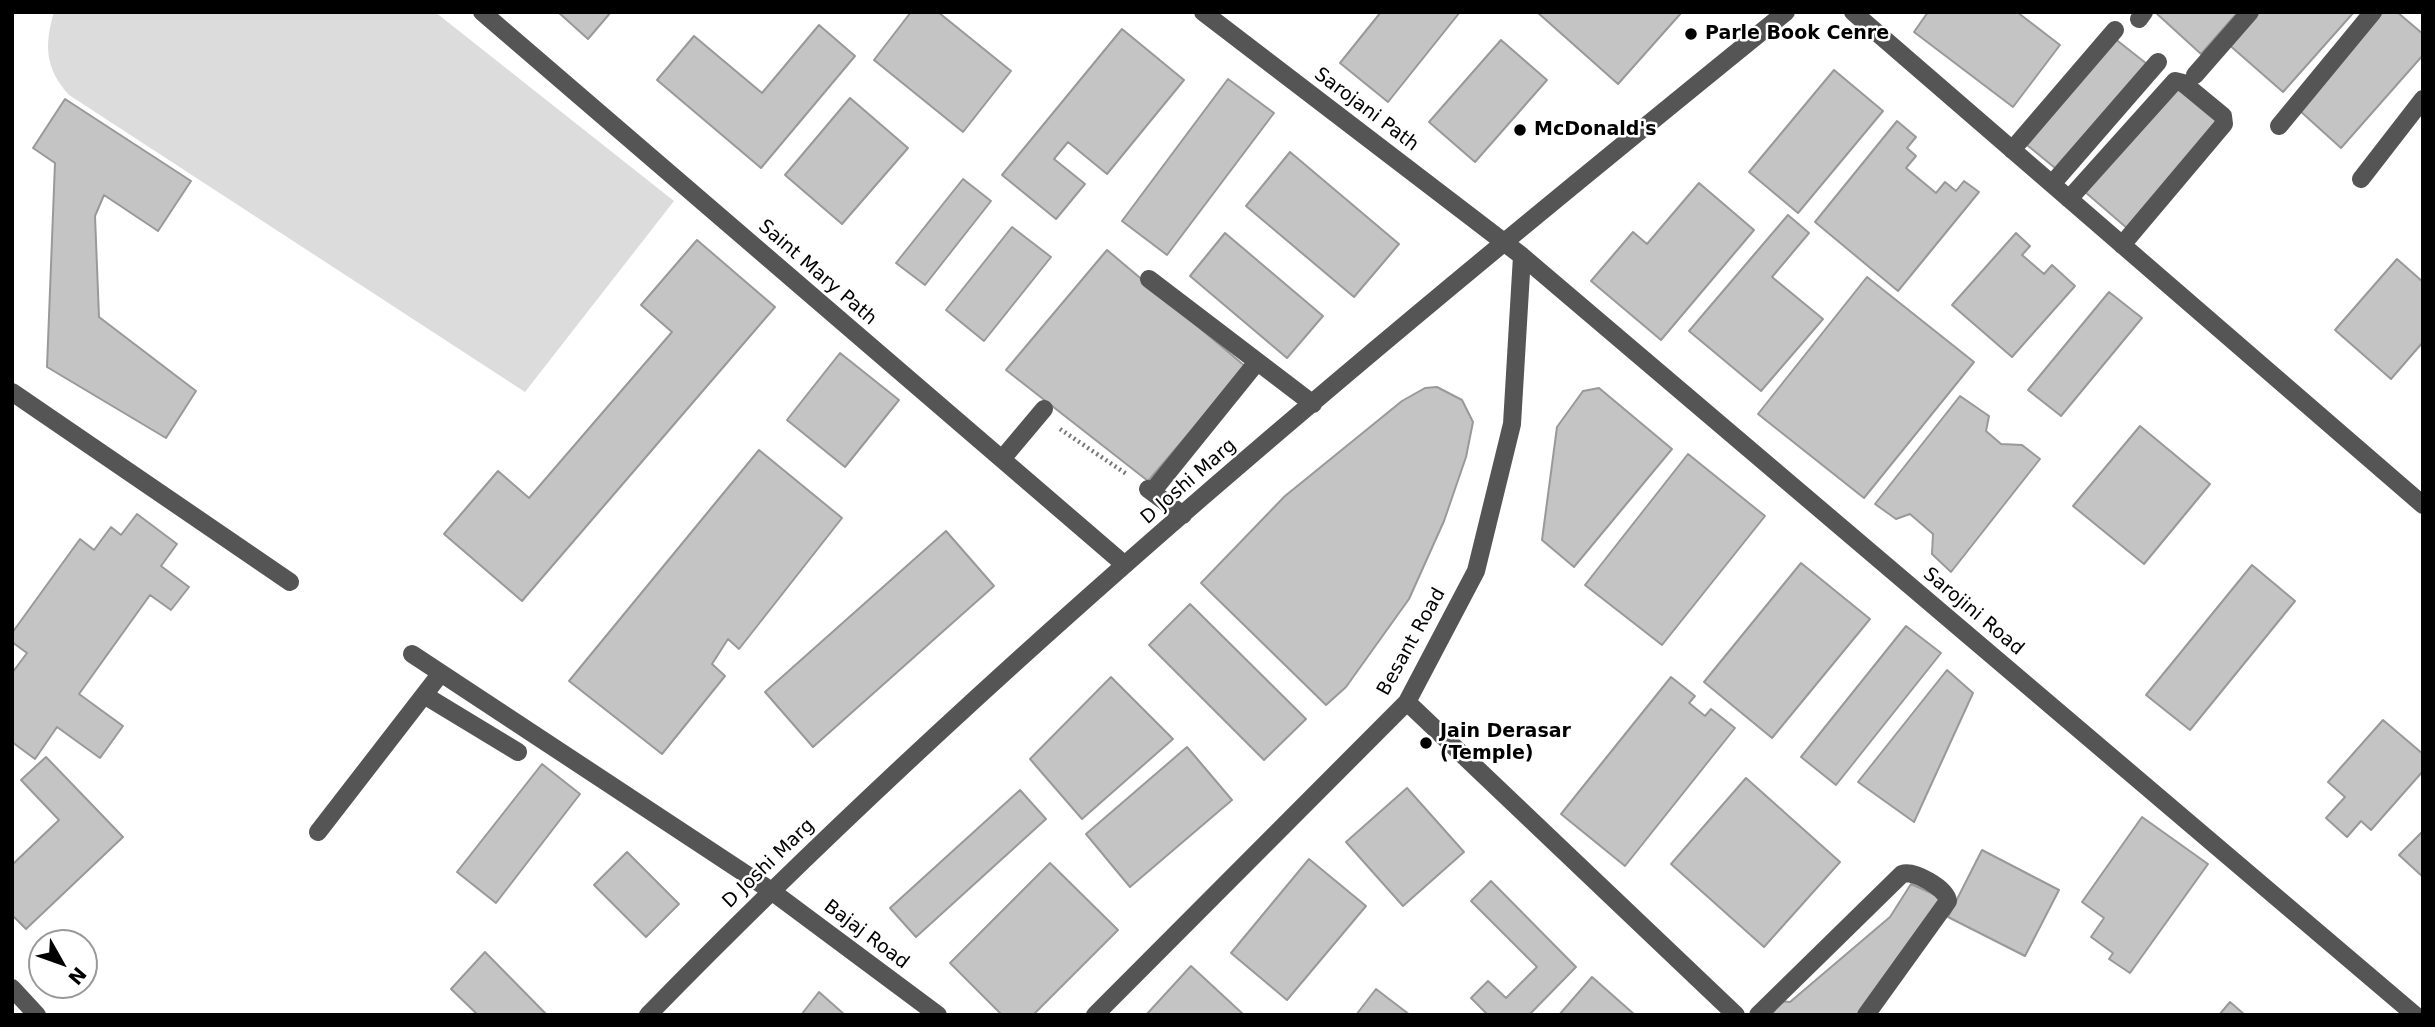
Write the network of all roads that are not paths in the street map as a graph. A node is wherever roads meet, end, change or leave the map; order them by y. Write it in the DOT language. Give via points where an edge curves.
graph roads {
  1 [pos="482,12"];
  2 [pos="1203,12"];
  3 [pos="1786,12"];
  4 [pos="1853,12"];
  5 [pos="2250,12"];
  6 [pos="2373,12"];
  7 [pos="2115,30"];
  8 [pos="2158,62"];
  9 [pos="2195,75"];
  10 [pos="2423,99"];
  11 [pos="2279,126"];
  12 [pos="2016,146"];
  13 [pos="2361,179"];
  14 [pos="2056,180"];
  15 [pos="2072,195"];
  16 [pos="2125,241"];
  17 [pos="1503,242"];
  18 [pos="1522,256"];
  19 [pos="1149,279"];
  20 [pos="1256,362"];
  21 [pos="12,392"];
  22 [pos="1313,404"];
  23 [pos="1041,412"];
  24 [pos="1002,459"];
  25 [pos="2423,505"];
  26 [pos="1183,515"];
  27 [pos="1125,565"];
  28 [pos="290,582"];
  29 [pos="412,653"];
  30 [pos="442,673"];
  31 [pos="424,695"];
  32 [pos="1407,702"];
  33 [pos="518,752"];
  34 [pos="317,832"];
  35 [pos="770,890"];
  36 [pos="12,988"];
  37 [pos="37,1015"];
  38 [pos="648,1015"];
  39 [pos="938,1015"];
  40 [pos="1096,1015"];
  41 [pos="1736,1015"];
  42 [pos="1758,1015"];
  43 [pos="1866,1015"];
  44 [pos="2415,1015"];
  1 -- 24 [label="street, Saint Mary Path"];
  2 -- 17 [label="street, Sarojani Path"];
  3 -- 17 [label="street, D Joshi Marg"];
  4 -- 12 [label="street"];
  5 -- 9 [label="street"];
  6 -- 11 [label="street"];
  7 -- 12 [label="street"];
  8 -- 14 [label="street"];
  10 -- 13 [label="street"];
  12 -- 14 [label="street"];
  14 -- 15 [label="street"];
  15 -- 16 [label="street"];
  15 -- 16 [label="street" via="2175,81 2183,82 2223,116 2224,124"];
  16 -- 25 [label="street"];
  17 -- 18 [label="street, Sarojini Road"];
  17 -- 22 [label="street, D Joshi Marg"];
  18 -- 32 [label="street, Besant Road" via="1511,424 1476,571"];
  18 -- 44 [label="street, Sarojini Road"];
  19 -- 20 [label="street"];
  20 -- 22 [label="street"];
  20 -- 26 [label="street" via="1150,491"];
  21 -- 28 [label="street"];
  22 -- 26 [label="street, D Joshi Marg"];
  23 -- 24 [label="street"];
  24 -- 27 [label="street, Saint Mary Path"];
  26 -- 27 [label="street, D Joshi Marg"];
  27 -- 35 [label="street, D Joshi Marg"];
  29 -- 30 [label="street, Bajaj Road"];
  30 -- 31 [label="street"];
  30 -- 35 [label="street, Bajaj Road"];
  31 -- 33 [label="street"];
  31 -- 34 [label="street"];
  32 -- 40 [label="street, Besant Road"];
  32 -- 41 [label="street"];
  35 -- 38 [label="street, D Joshi Marg"];
  35 -- 39 [label="street, Bajaj Road"];
  36 -- 37 [label="street"];
  42 -- 43 [label="street" via="1902,874 1911,873 1945,892 1948,901"];
}
